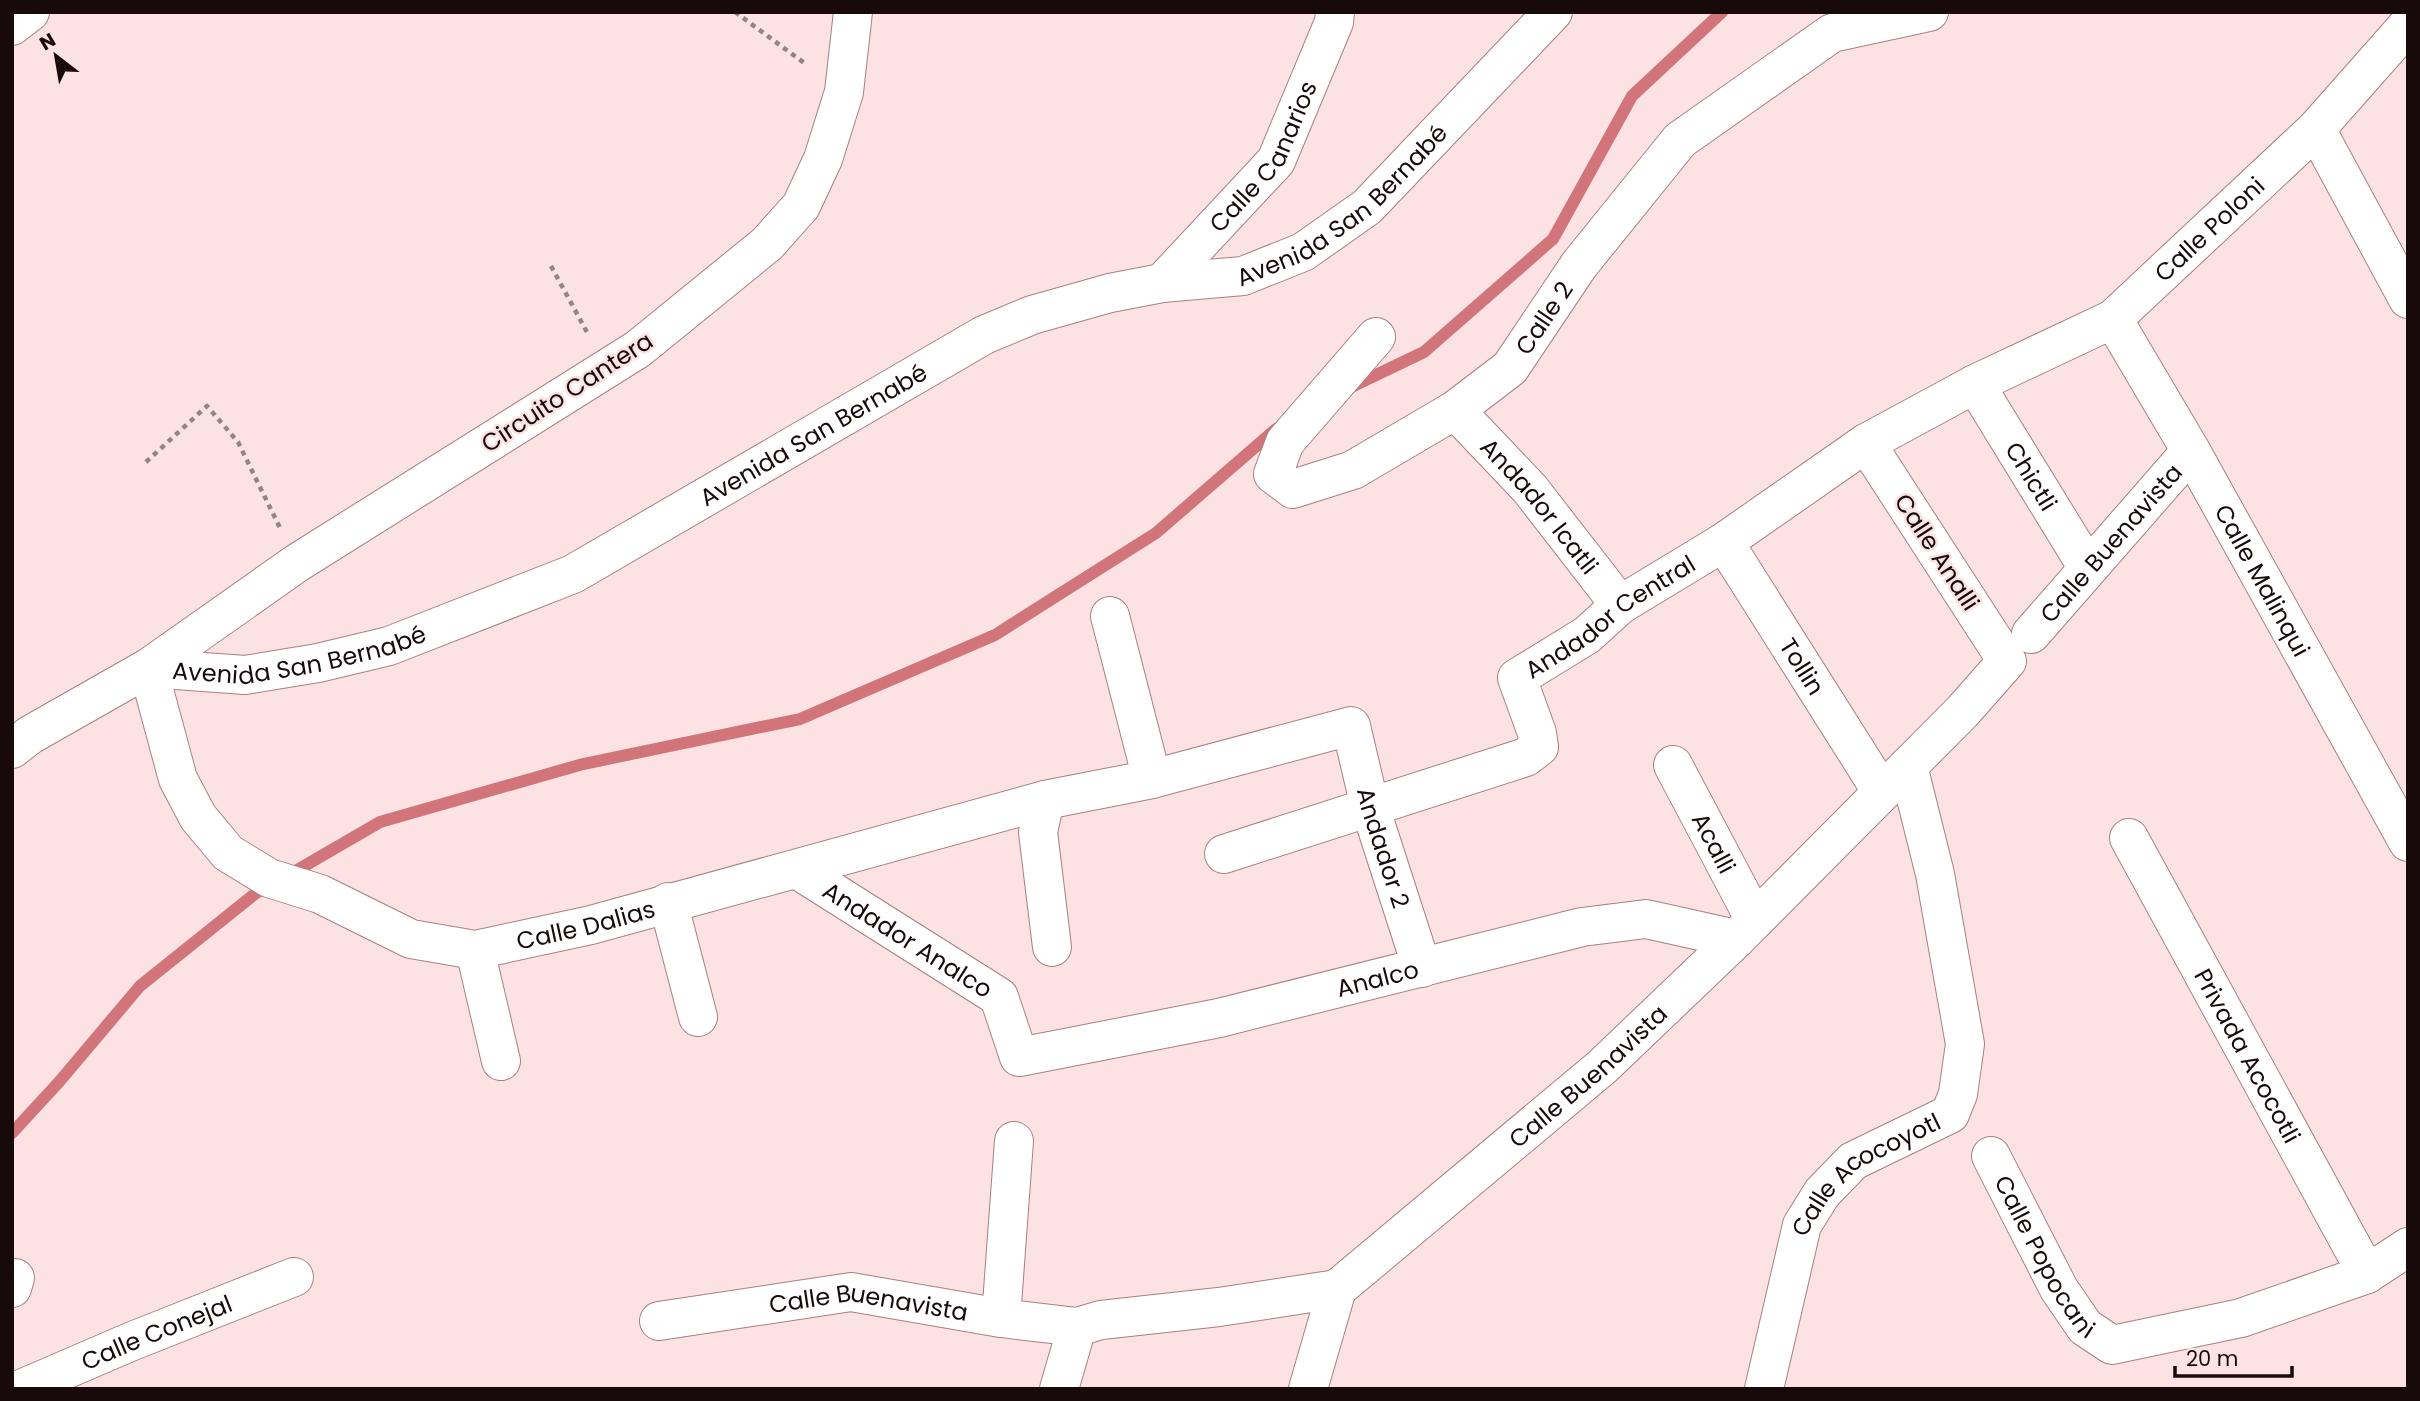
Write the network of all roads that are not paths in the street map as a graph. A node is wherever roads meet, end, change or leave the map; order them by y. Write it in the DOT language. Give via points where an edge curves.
graph roads {
  1 [pos="30,12"];
  2 [pos="853,12"];
  3 [pos="1335,12"];
  4 [pos="1553,12"];
  5 [pos="1929,12"];
  6 [pos="2408,25"];
  7 [pos="12,26"];
  8 [pos="2316,129"];
  9 [pos="1162,283"];
  10 [pos="2408,299"];
  11 [pos="2113,319"];
  12 [pos="1367,348"];
  13 [pos="1975,384"];
  14 [pos="1455,410"];
  15 [pos="1866,443"];
  16 [pos="2191,451"];
  17 [pos="1724,542"];
  18 [pos="2088,568"];
  19 [pos="1620,605"];
  20 [pos="1110,616"];
  21 [pos="2019,648"];
  22 [pos="148,668"];
  23 [pos="1351,726"];
  24 [pos="12,749"];
  25 [pos="1673,765"];
  26 [pos="1152,779"];
  27 [pos="1895,779"];
  28 [pos="1045,800"];
  29 [pos="1370,807"];
  30 [pos="2129,838"];
  31 [pos="2408,842"];
  32 [pos="1224,854"];
  33 [pos="798,870"];
  34 [pos="668,902"];
  35 [pos="1746,930"];
  36 [pos="1052,947"];
  37 [pos="475,950"];
  38 [pos="1422,968"];
  39 [pos="698,1017"];
  40 [pos="1018,1057"];
  41 [pos="500,1061"];
  42 [pos="1014,1141"];
  43 [pos="1991,1156"];
  44 [pos="2408,1247"];
  45 [pos="2367,1273"];
  46 [pos="294,1277"];
  47 [pos="1337,1289"];
  48 [pos="1001,1318"];
  49 [pos="659,1321"];
  50 [pos="1077,1327"];
  51 [pos="21,1389"];
  52 [pos="1059,1389"];
  53 [pos="1308,1389"];
  54 [pos="1764,1389"];
  1 -- 7 [label="street"];
  2 -- 22 [label="street, Circuito Cantera" via="844,92 823,159 800,206 767,244 638,349 297,563"];
  3 -- 9 [label="street, Calle Canarios" via="1276,161"];
  4 -- 9 [label="street, Avenida San Bernabé" via="1367,207 1332,233 1303,252 1243,276"];
  5 -- 14 [label="street, Calle 2" via="1832,33 1680,140 1578,265 1510,368"];
  6 -- 8 [label="street, Calle Poloni"];
  8 -- 10 [label="street"];
  8 -- 11 [label="street, Calle Poloni"];
  9 -- 22 [label="street, Avenida San Bernabé" via="1032,315 984,335 573,574 389,646 245,675"];
  11 -- 13 [label="street, Calle Poloni"];
  11 -- 16 [label="street, Calle Malinqui"];
  12 -- 14 [label="street, Calle 2" via="1285,442 1273,474 1293,489 1353,470"];
  13 -- 15 [label="street, Andador Central"];
  13 -- 18 [label="street, Chictli"];
  14 -- 19 [label="street, Andador Icatli" via="1530,489"];
  15 -- 17 [label="street, Andador Central"];
  15 -- 21 [label="street, Calle Analli"];
  16 -- 18 [label="street, Calle Buenavista"];
  16 -- 31 [label="street, Calle Malinqui"];
  17 -- 19 [label="street, Andador Central"];
  17 -- 27 [label="street, Tollin"];
  18 -- 21 [label="street, Calle Buenavista"];
  19 -- 29 [label="street, Andador Central" via="1587,635 1517,678 1539,747 1526,757"];
  20 -- 26 [label="street"];
  21 -- 27 [label="street, Calle Buenavista"];
  22 -- 24 [label="street, Avenida San Bernabé"];
  22 -- 37 [label="street, Calle Dalias" via="178,779 198,817 228,853 269,878 320,894 411,939"];
  23 -- 26 [label="street, Calle Dalias"];
  23 -- 29 [label="street, Andador 2"];
  25 -- 35 [label="street, Acalli"];
  26 -- 28 [label="street, Calle Dalias"];
  27 -- 35 [label="street, Calle Buenavista"];
  27 -- 54 [label="street, Calle Acocoyotl" via="1935,874 1965,1044 1958,1094 1950,1114 1853,1161 1822,1193 1802,1225"];
  28 -- 33 [label="street, Calle Dalias"];
  28 -- 36 [label="street" via="1038,832"];
  29 -- 32 [label="street, Andador Central"];
  29 -- 38 [label="street, Andador 2"];
  30 -- 45 [label="street, Privada Acocotli"];
  33 -- 34 [label="street, Calle Dalias"];
  33 -- 40 [label="street, Andador Analco" via="999,997"];
  34 -- 37 [label="street, Calle Dalias" via="592,925"];
  34 -- 39 [label="street"];
  35 -- 38 [label="street, Analco" via="1646,919 1582,927"];
  35 -- 47 [label="street, Calle Buenavista" via="1602,1067"];
  37 -- 41 [label="street"];
  38 -- 40 [label="street, Analco" via="1219,1018"];
  42 -- 48 [label="street"];
  43 -- 45 [label="street, Calle Popocani" via="2059,1289 2085,1327 2112,1345 2241,1318"];
  44 -- 45 [label="street"];
  46 -- 51 [label="street, Calle Conejal"];
  47 -- 50 [label="street, Calle Buenavista"];
  47 -- 53 [label="street"];
  48 -- 49 [label="street, Calle Buenavista" via="851,1292"];
  48 -- 50 [label="street, Calle Buenavista"];
  50 -- 52 [label="street"];
}
